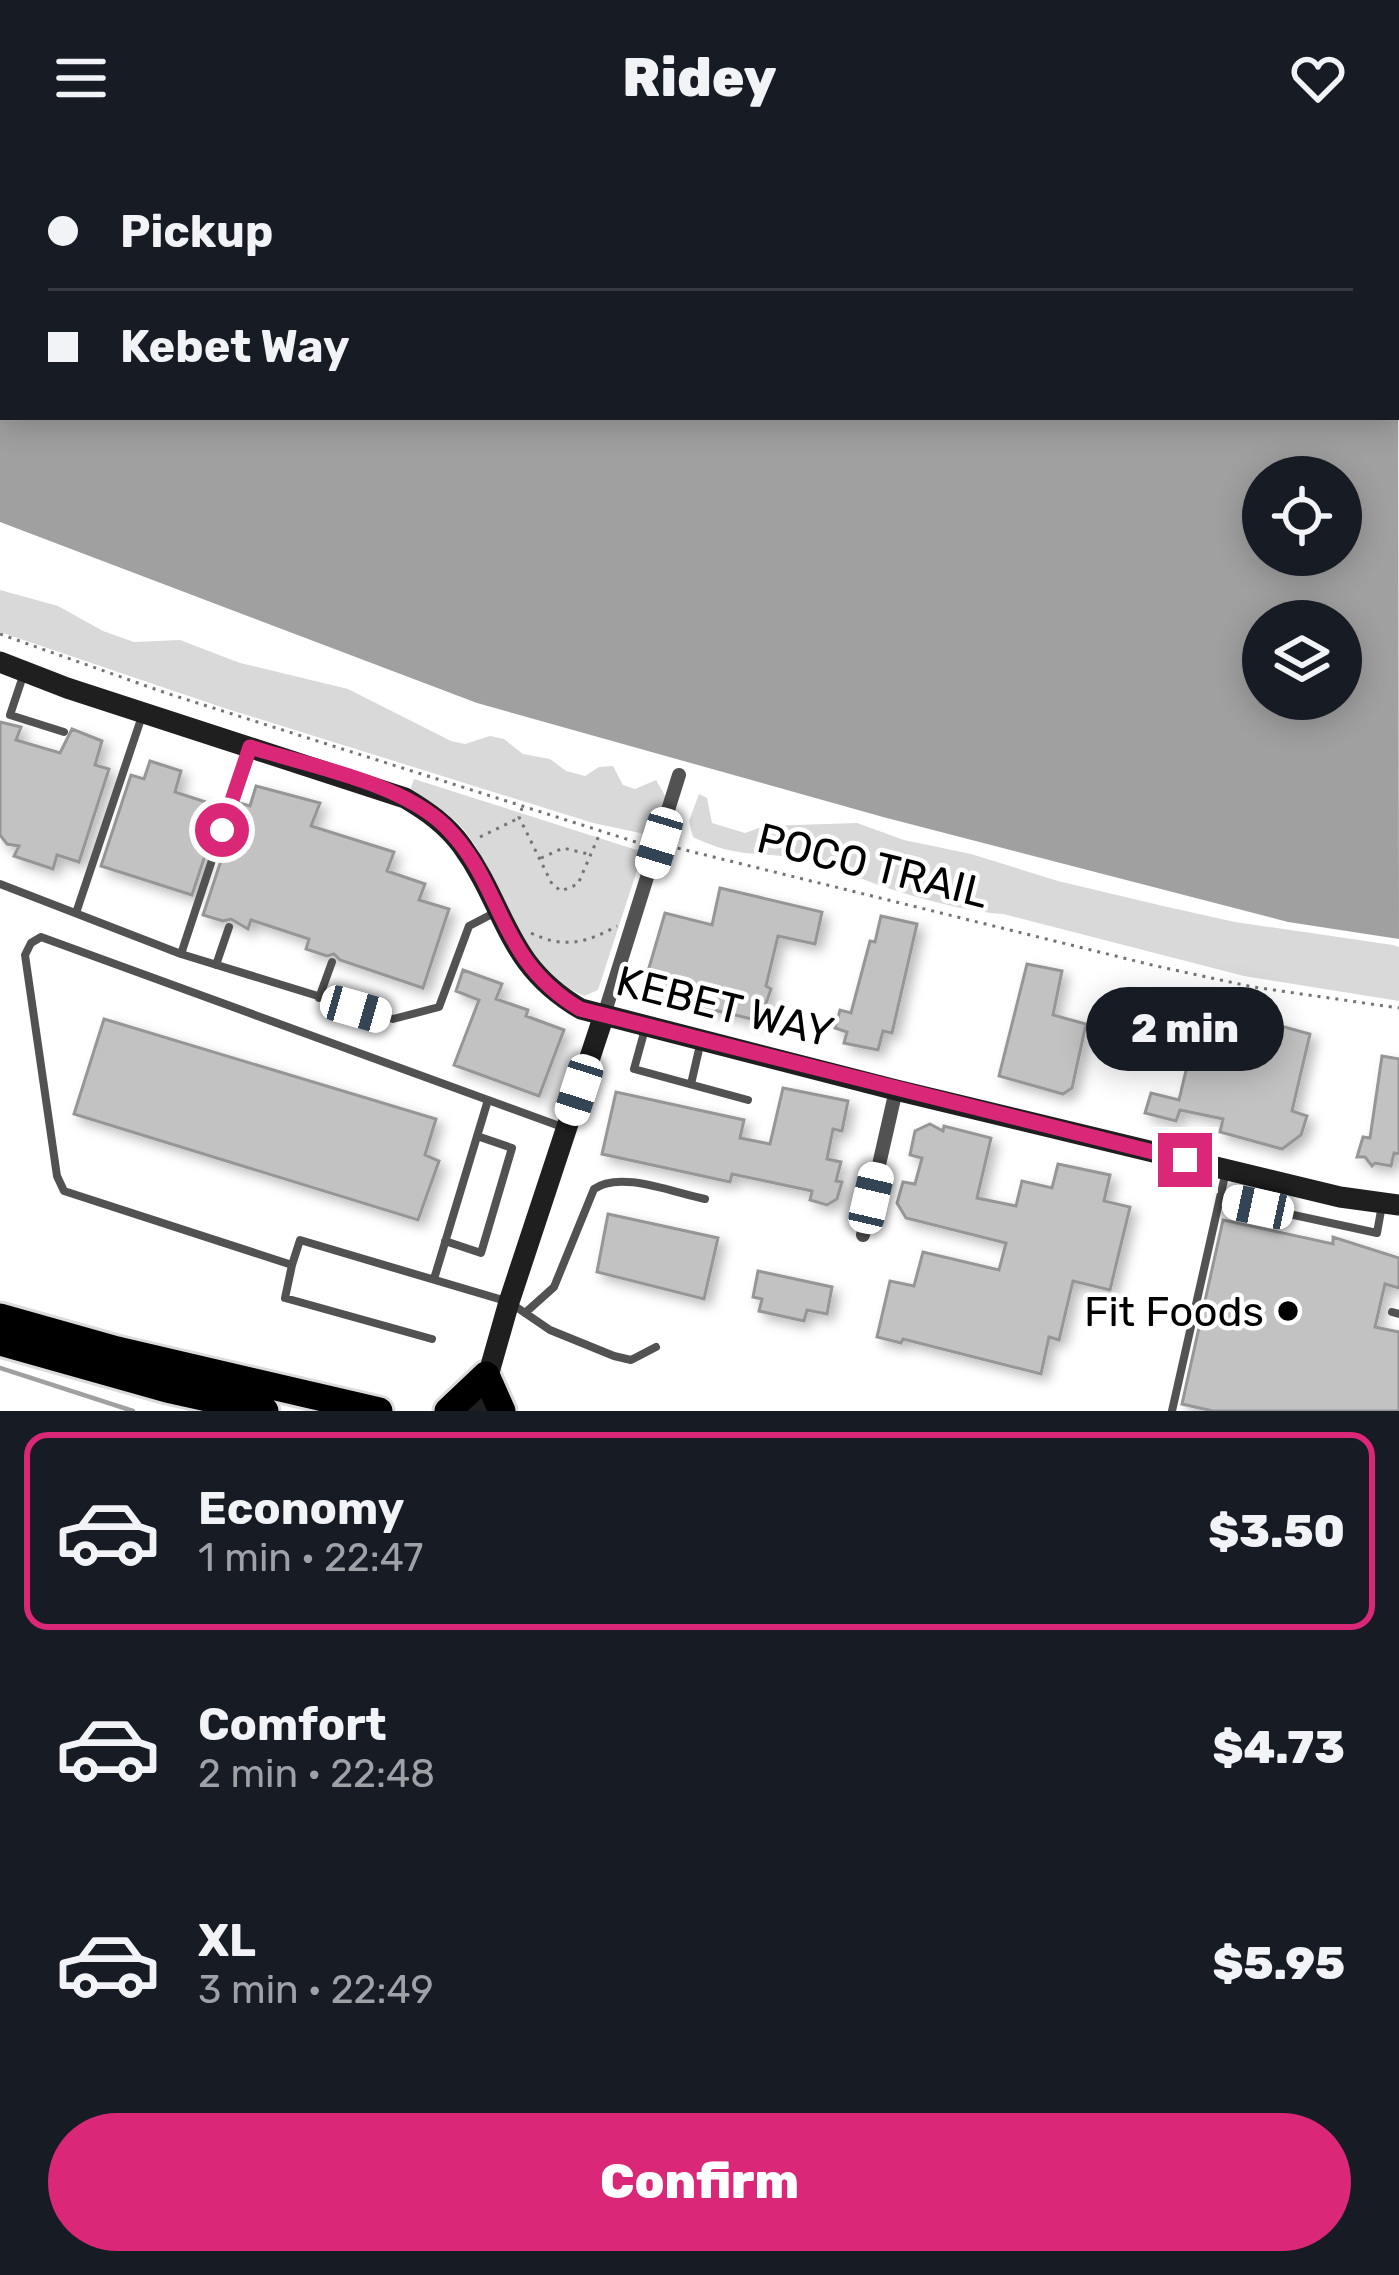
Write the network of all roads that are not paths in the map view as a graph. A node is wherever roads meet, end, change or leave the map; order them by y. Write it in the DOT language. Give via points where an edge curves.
graph roads {
  1 [pos="0,662"];
  2 [pos="25,672"];
  3 [pos="143,712"];
  4 [pos="5,713"];
  5 [pos="64,732"];
  6 [pos="250,747"];
  7 [pos="679,775"];
  8 [pos="0,884"];
  9 [pos="76,914"];
  10 [pos="501,921"];
  11 [pos="229,927"];
  12 [pos="181,954"];
  13 [pos="332,962"];
  14 [pos="216,964"];
  15 [pos="319,998"];
  16 [pos="604,1015"];
  17 [pos="646,1026"];
  18 [pos="702,1040"];
  19 [pos="691,1084"];
  20 [pos="896,1090"];
  21 [pos="488,1100"];
  22 [pos="748,1100"];
  23 [pos="567,1128"];
  24 [pos="477,1136"];
  25 [pos="1226,1169"];
  26 [pos="1340,1197"];
  27 [pos="704,1199"];
  28 [pos="1220,1199"];
  29 [pos="1391,1204"];
  30 [pos="1334,1223"];
  31 [pos="862,1234"];
  32 [pos="445,1241"];
  33 [pos="292,1265"];
  34 [pos="434,1279"];
  35 [pos="517,1307"];
  36 [pos="0,1317"];
  37 [pos="432,1339"];
  38 [pos="0,1342"];
  39 [pos="656,1347"];
  40 [pos="486,1375"];
  41 [pos="265,1411"];
  42 [pos="379,1411"];
  43 [pos="448,1411"];
  44 [pos="478,1411"];
  45 [pos="502,1411"];
  46 [pos="1172,1411"];
  1 -- 2 [label="street, KEBET WAY"];
  2 -- 3 [label="street, KEBET WAY"];
  2 -- 4 [label="lane"];
  3 -- 6 [label="street, KEBET WAY"];
  3 -- 9 [label="lane"];
  4 -- 5 [label="lane"];
  6 -- 10 [label="street, KEBET WAY" via="430,813 463,848"];
  6 -- 12 [label="lane"];
  7 -- 16 [label="street"];
  8 -- 9 [label="lane"];
  9 -- 12 [label="lane"];
  10 -- 15 [label="lane" via="469,926 439,1007 393,1019"];
  10 -- 16 [label="street, KEBET WAY" via="527,964 562,998"];
  11 -- 14 [label="lane"];
  12 -- 14 [label="lane"];
  13 -- 15 [label="lane"];
  14 -- 15 [label="lane"];
  16 -- 17 [label="street, KEBET WAY"];
  16 -- 23 [label="street"];
  17 -- 18 [label="street, KEBET WAY"];
  17 -- 19 [label="lane" via="634,1069"];
  18 -- 19 [label="lane"];
  18 -- 20 [label="street, KEBET WAY"];
  19 -- 22 [label="lane"];
  20 -- 25 [label="street, KEBET WAY"];
  20 -- 31 [label="street"];
  21 -- 23 [label="lane"];
  21 -- 24 [label="lane"];
  21 -- 33 [label="lane" via="41,937 31,943 25,955 64,1190"];
  23 -- 35 [label="street"];
  24 -- 32 [label="lane"];
  24 -- 32 [label="lane" via="512,1148 481,1253"];
  25 -- 26 [label="street, KEBET WAY"];
  25 -- 28 [label="lane"];
  26 -- 29 [label="street, KEBET WAY"];
  26 -- 30 [label="lane"];
  27 -- 35 [label="lane" via="617,1180 599,1184 554,1287"];
  28 -- 30 [label="lane"];
  28 -- 46 [label="lane"];
  29 -- 30 [label="lane" via="1377,1233"];
  32 -- 34 [label="lane"];
  33 -- 34 [label="lane" via="300,1240"];
  33 -- 37 [label="lane" via="285,1298"];
  34 -- 35 [label="lane"];
  35 -- 39 [label="lane" via="614,1357 640,1358"];
  35 -- 40 [label="street"];
  36 -- 42 [label="highway"];
  38 -- 41 [label="highway"];
  40 -- 43 [label="highway"];
  40 -- 44 [label="street"];
  40 -- 45 [label="highway"];
}
